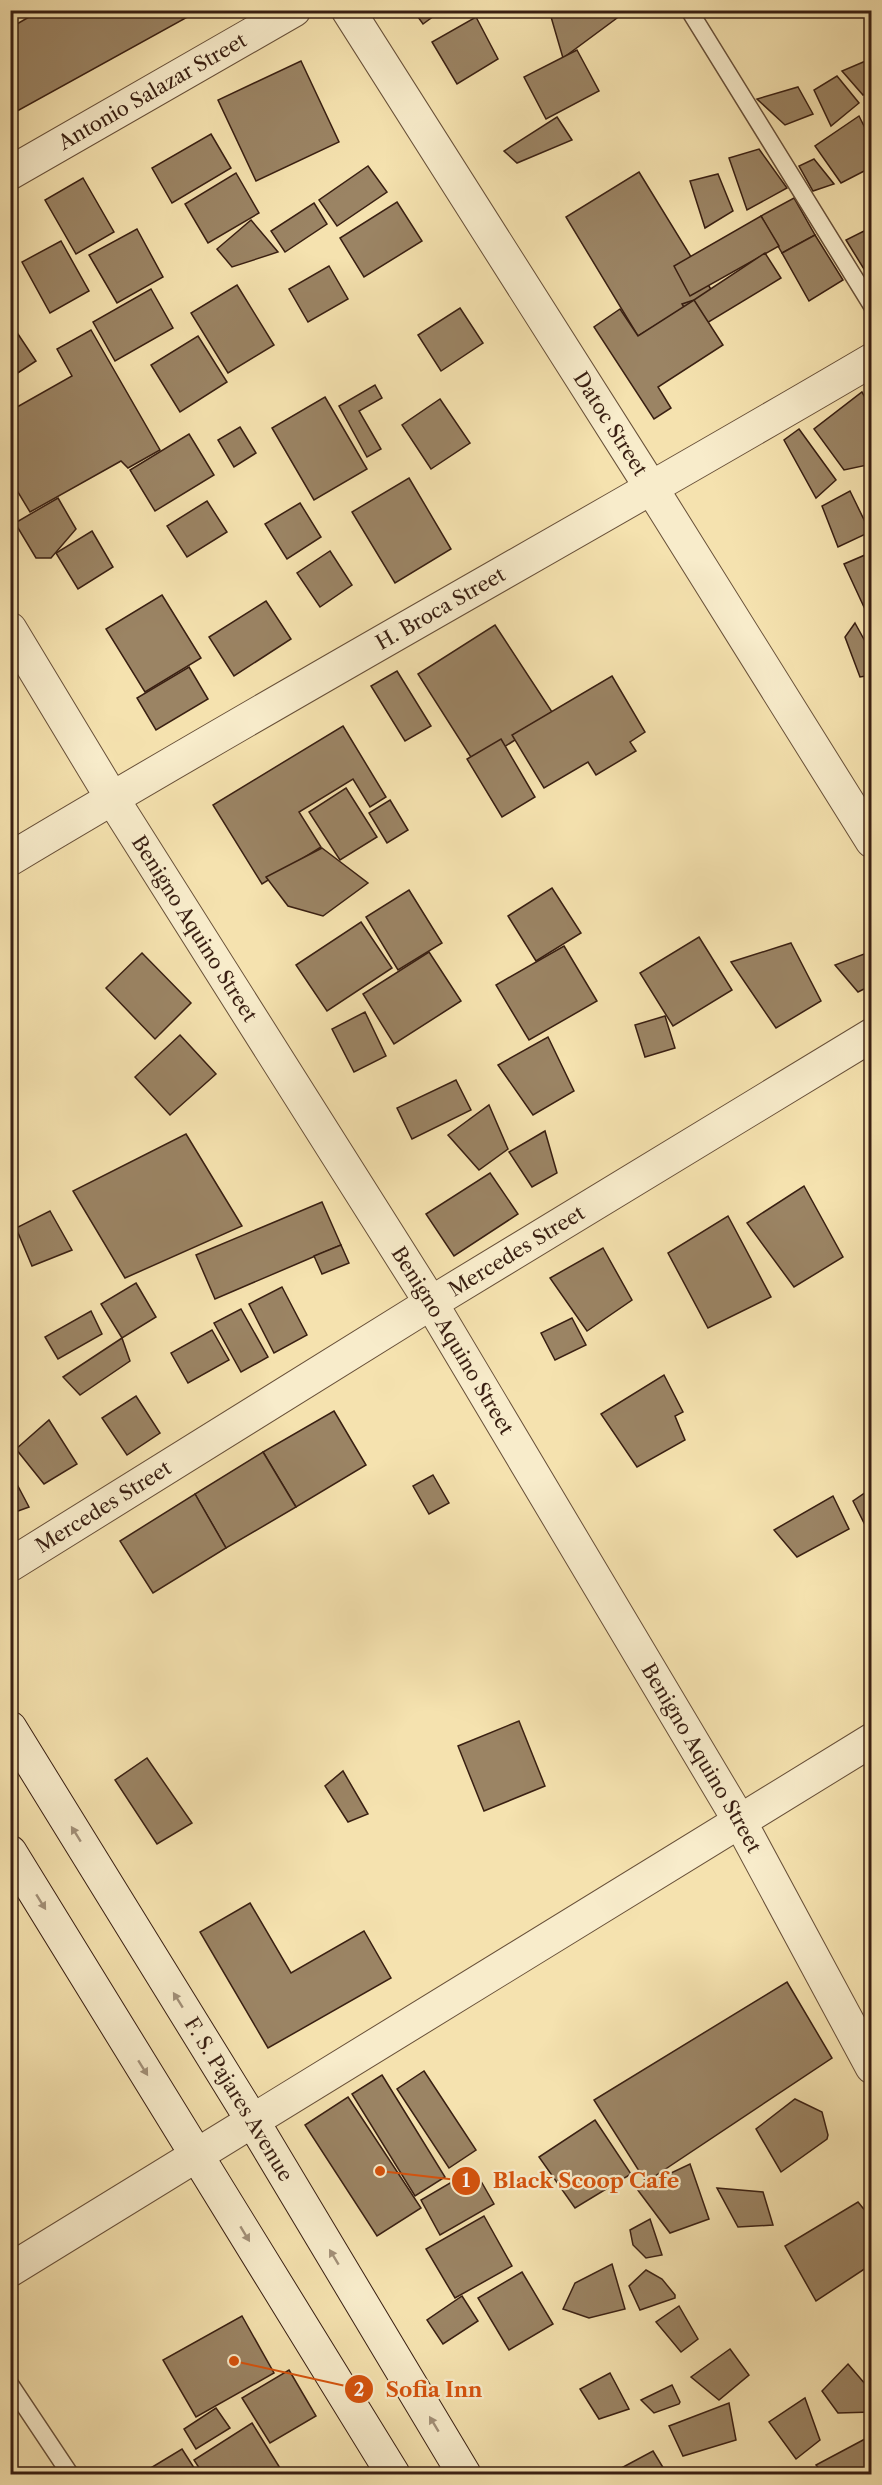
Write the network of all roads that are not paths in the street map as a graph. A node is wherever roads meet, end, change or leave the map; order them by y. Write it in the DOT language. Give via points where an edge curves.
graph roads {
  1 [pos="294,10"];
  2 [pos="348,10"];
  3 [pos="689,10"];
  4 [pos="10,173"];
  5 [pos="872,306"];
  6 [pos="872,360"];
  7 [pos="652,489"];
  8 [pos="10,629"];
  9 [pos="112,798"];
  10 [pos="872,841"];
  11 [pos="10,859"];
  12 [pos="872,1035"];
  13 [pos="431,1303"];
  14 [pos="10,1565"];
  15 [pos="10,1728"];
  16 [pos="872,1740"];
  17 [pos="739,1820"];
  18 [pos="10,1852"];
  19 [pos="872,2067"];
  20 [pos="252,2120"];
  21 [pos="197,2155"];
  22 [pos="10,2270"];
  23 [pos="10,2384"];
  24 [pos="70,2475"];
  25 [pos="393,2475"];
  26 [pos="464,2475"];
  1 -- 4 [label="street, Antonio Salazar Street"];
  2 -- 7 [label="street, Datoc Street"];
  3 -- 5 [label="lane"];
  6 -- 7 [label="street, H. Broca Street"];
  7 -- 9 [label="street, H. Broca Street"];
  7 -- 10 [label="street, Datoc Street"];
  8 -- 9 [label="street, Benigno Aquino Street"];
  9 -- 11 [label="street, H. Broca Street"];
  9 -- 13 [label="street, Benigno Aquino Street"];
  12 -- 13 [label="street, Mercedes Street"];
  13 -- 14 [label="street, Mercedes Street"];
  13 -- 17 [label="street, Benigno Aquino Street"];
  20 -- 15 [label="street, F. S. Pajares Avenue, one-way"];
  16 -- 17 [label="street"];
  17 -- 19 [label="street, Benigno Aquino Street"];
  17 -- 20 [label="street"];
  18 -- 21 [label="street, one-way"];
  20 -- 21 [label="street"];
  26 -- 20 [label="street, F. S. Pajares Avenue, one-way"];
  21 -- 22 [label="street"];
  21 -- 25 [label="street, one-way"];
  23 -- 24 [label="lane"];
}
